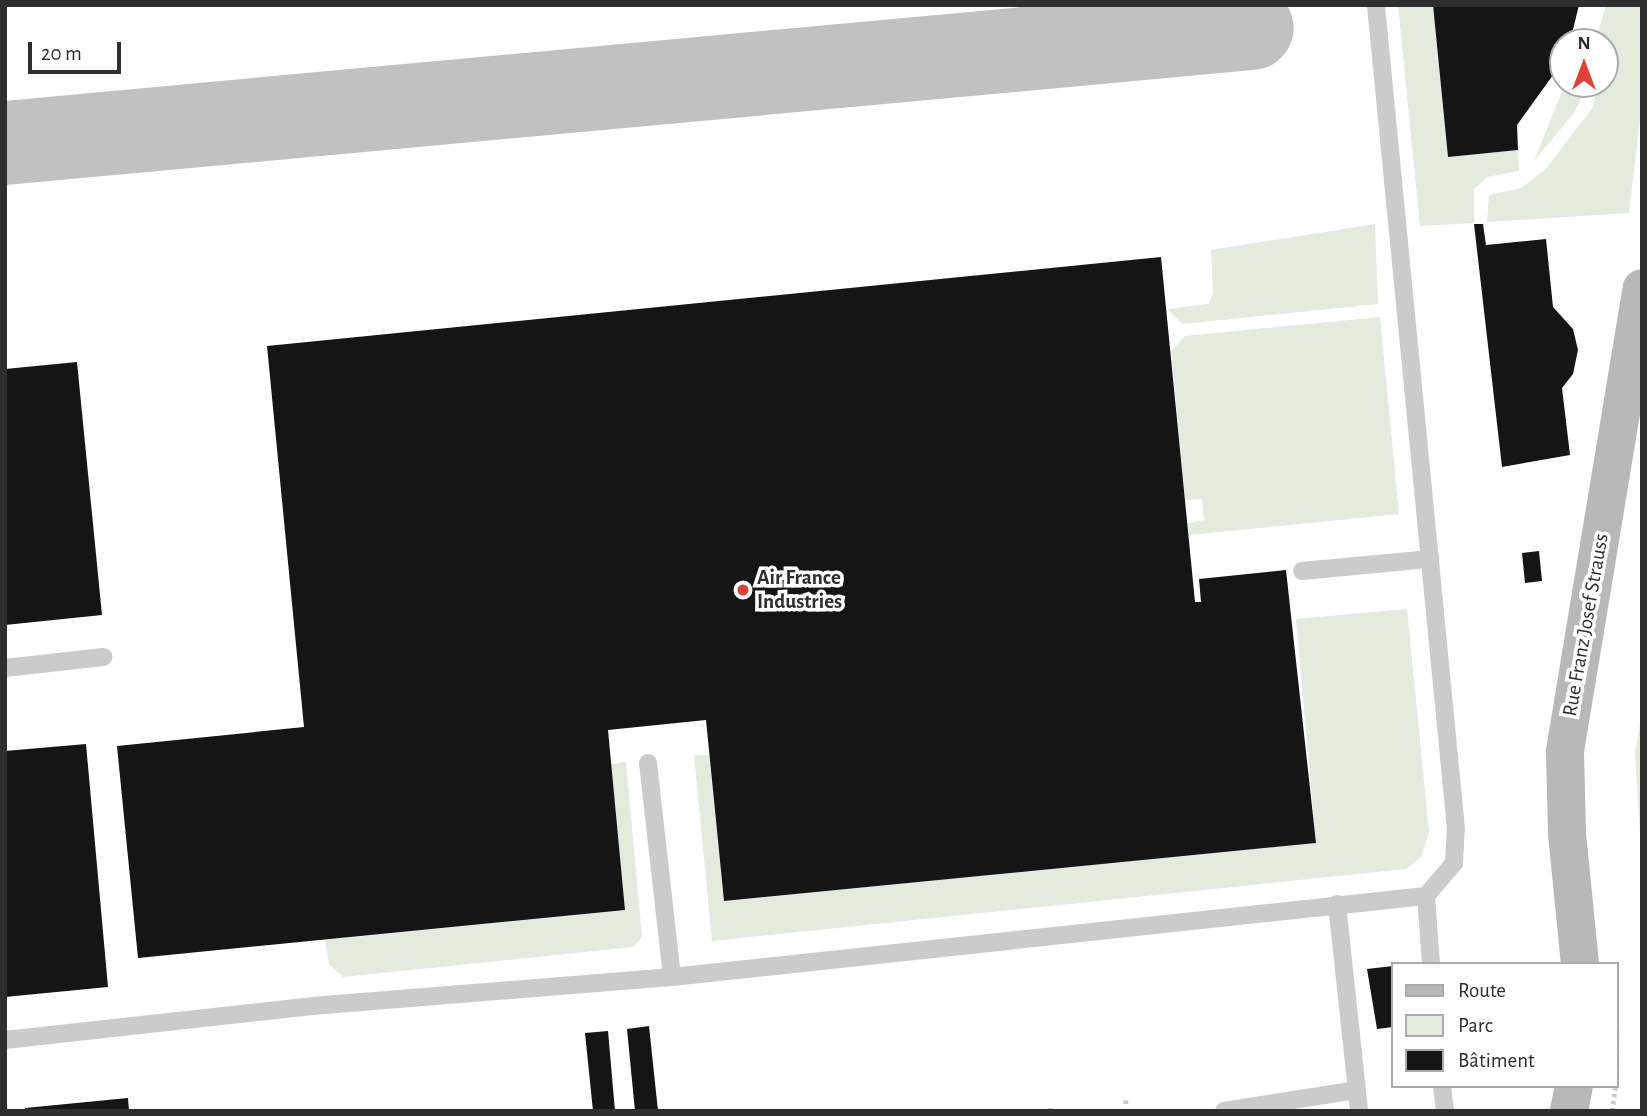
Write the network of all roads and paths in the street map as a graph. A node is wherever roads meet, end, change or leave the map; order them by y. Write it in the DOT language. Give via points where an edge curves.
graph roads {
  1 [pos="1376,5"];
  2 [pos="1642,288"];
  3 [pos="1430,559"];
  4 [pos="1302,571"];
  5 [pos="103,657"];
  6 [pos="5,668"];
  7 [pos="648,763"];
  8 [pos="1426,896"];
  9 [pos="1337,904"];
  10 [pos="1431,962"];
  11 [pos="1580,962"];
  12 [pos="672,977"];
  13 [pos="5,1040"];
  14 [pos="1442,1088"];
  15 [pos="1574,1088"];
  16 [pos="1592,1088"];
  17 [pos="1615,1088"];
  18 [pos="1356,1090"];
  19 [pos="1232,1110"];
  20 [pos="1224,1111"];
  21 [pos="1359,1111"];
  22 [pos="1445,1111"];
  23 [pos="1569,1111"];
  24 [pos="1590,1111"];
  25 [pos="1612,1111"];
  1 -- 3 [label="lane"];
  2 -- 11 [label="street, Rue Franz Josef Strauss" via="1565,751 1566,833"];
  3 -- 4 [label="lane"];
  3 -- 8 [label="lane" via="1456,829 1454,863"];
  5 -- 6 [label="lane"];
  7 -- 12 [label="lane"];
  8 -- 9 [label="lane"];
  8 -- 10 [label="lane"];
  9 -- 12 [label="lane"];
  9 -- 18 [label="lane"];
  12 -- 13 [label="lane" via="312,1006"];
  14 -- 22 [label="lane"];
  15 -- 23 [label="street"];
  16 -- 24 [label="street"];
  17 -- 25 [label="path"];
  18 -- 19 [label="lane"];
  18 -- 21 [label="lane"];
  19 -- 20 [label="lane"];
}
